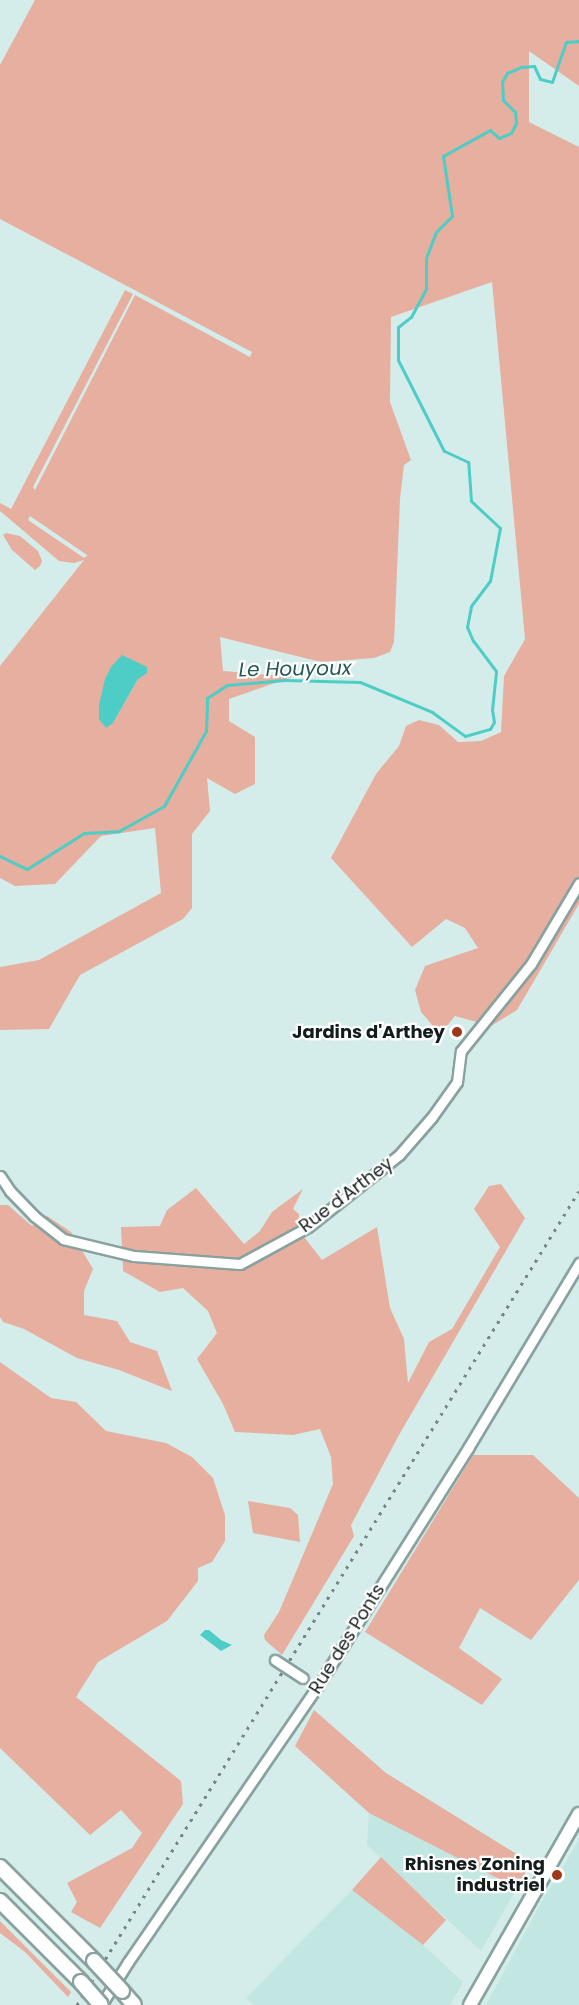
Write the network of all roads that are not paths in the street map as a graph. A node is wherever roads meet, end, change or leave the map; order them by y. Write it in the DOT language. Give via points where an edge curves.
graph roads {
  1 [pos="579,884"];
  2 [pos="0,1176"];
  3 [pos="579,1263"];
  4 [pos="274,1660"];
  5 [pos="317,1687"];
  6 [pos="579,1814"];
  7 [pos="0,1867"];
  8 [pos="0,1901"];
  9 [pos="101,2005"];
  10 [pos="134,2005"];
  11 [pos="470,2005"];
  1 -- 2 [label="street, Rue d'Arthey" via="531,964 461,1051 457,1082 399,1155 308,1227 240,1264 134,1256 63,1239 34,1216"];
  3 -- 5 [label="street, Rue des Ponts"];
  4 -- 5 [label="street, bridge"];
  5 -- 9 [label="street, Rue des Ponts"];
  6 -- 11 [label="main road"];
  7 -- 10 [label="highway, bridge"];
  8 -- 9 [label="highway, bridge"];
}
